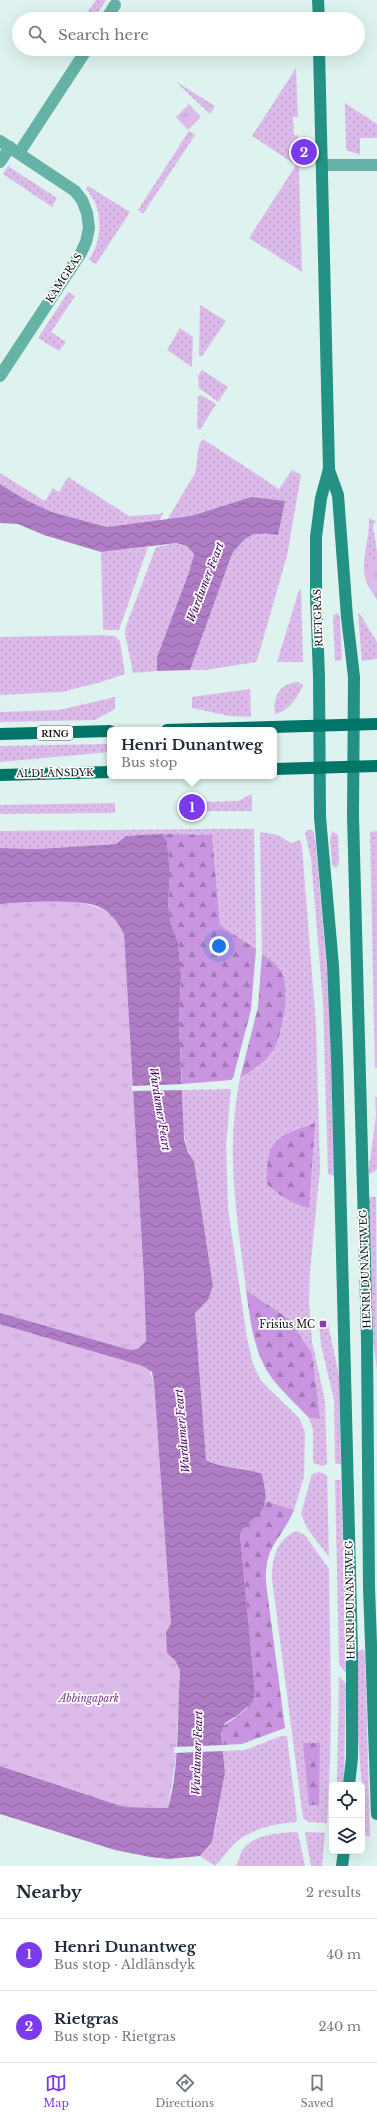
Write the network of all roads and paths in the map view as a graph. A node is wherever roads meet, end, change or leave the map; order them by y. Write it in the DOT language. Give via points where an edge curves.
graph roads {
  1 [pos="318,0"];
  2 [pos="115,5"];
  3 [pos="110,12"];
  4 [pos="319,12"];
  5 [pos="81,56"];
  6 [pos="319,56"];
  7 [pos="9,147"];
  8 [pos="0,162"];
  9 [pos="322,164"];
  10 [pos="377,165"];
  11 [pos="0,376"];
  12 [pos="329,469"];
  13 [pos="377,724"];
  14 [pos="354,725"];
  15 [pos="319,726"];
  16 [pos="277,727"];
  17 [pos="107,731"];
  18 [pos="0,734"];
  19 [pos="353,766"];
  20 [pos="377,766"];
  21 [pos="319,767"];
  22 [pos="277,769"];
  23 [pos="107,772"];
  24 [pos="0,774"];
  25 [pos="349,1782"];
  26 [pos="377,1814"];
  27 [pos="344,1854"];
  28 [pos="342,1866"];
  1 -- 4 [label="street"];
  2 -- 3 [label="street"];
  5 -- 7 [label="street"];
  6 -- 9 [label="street, RIETGRAS"];
  7 -- 8 [label="street"];
  7 -- 11 [label="street, KAMGRAS" via="75,191 88,213 89,228 81,253"];
  9 -- 10 [label="street"];
  9 -- 12 [label="street, RIETGRAS"];
  12 -- 14 [label="street, RIETGRAS" via="338,501 354,676"];
  12 -- 15 [label="street, RIETGRAS" via="316,537"];
  13 -- 14 [label="main road"];
  14 -- 15 [label="main road"];
  14 -- 19 [label="street, HENRI DUNANTWEG"];
  15 -- 16 [label="main road"];
  15 -- 21 [label="street, RIETGRAS"];
  17 -- 18 [label="main road, RING"];
  19 -- 20 [label="main road"];
  19 -- 21 [label="main road"];
  19 -- 26 [label="street, HENRI DUNANTWEG" via="367,1339 369,1587"];
  21 -- 22 [label="main road"];
  21 -- 25 [label="street, HENRI DUNANTWEG" via="320,817 333,958 337,1057 352,1645 352,1758"];
  23 -- 24 [label="main road, ALDLÂNSDYK"];
  27 -- 28 [label="street"];
}
